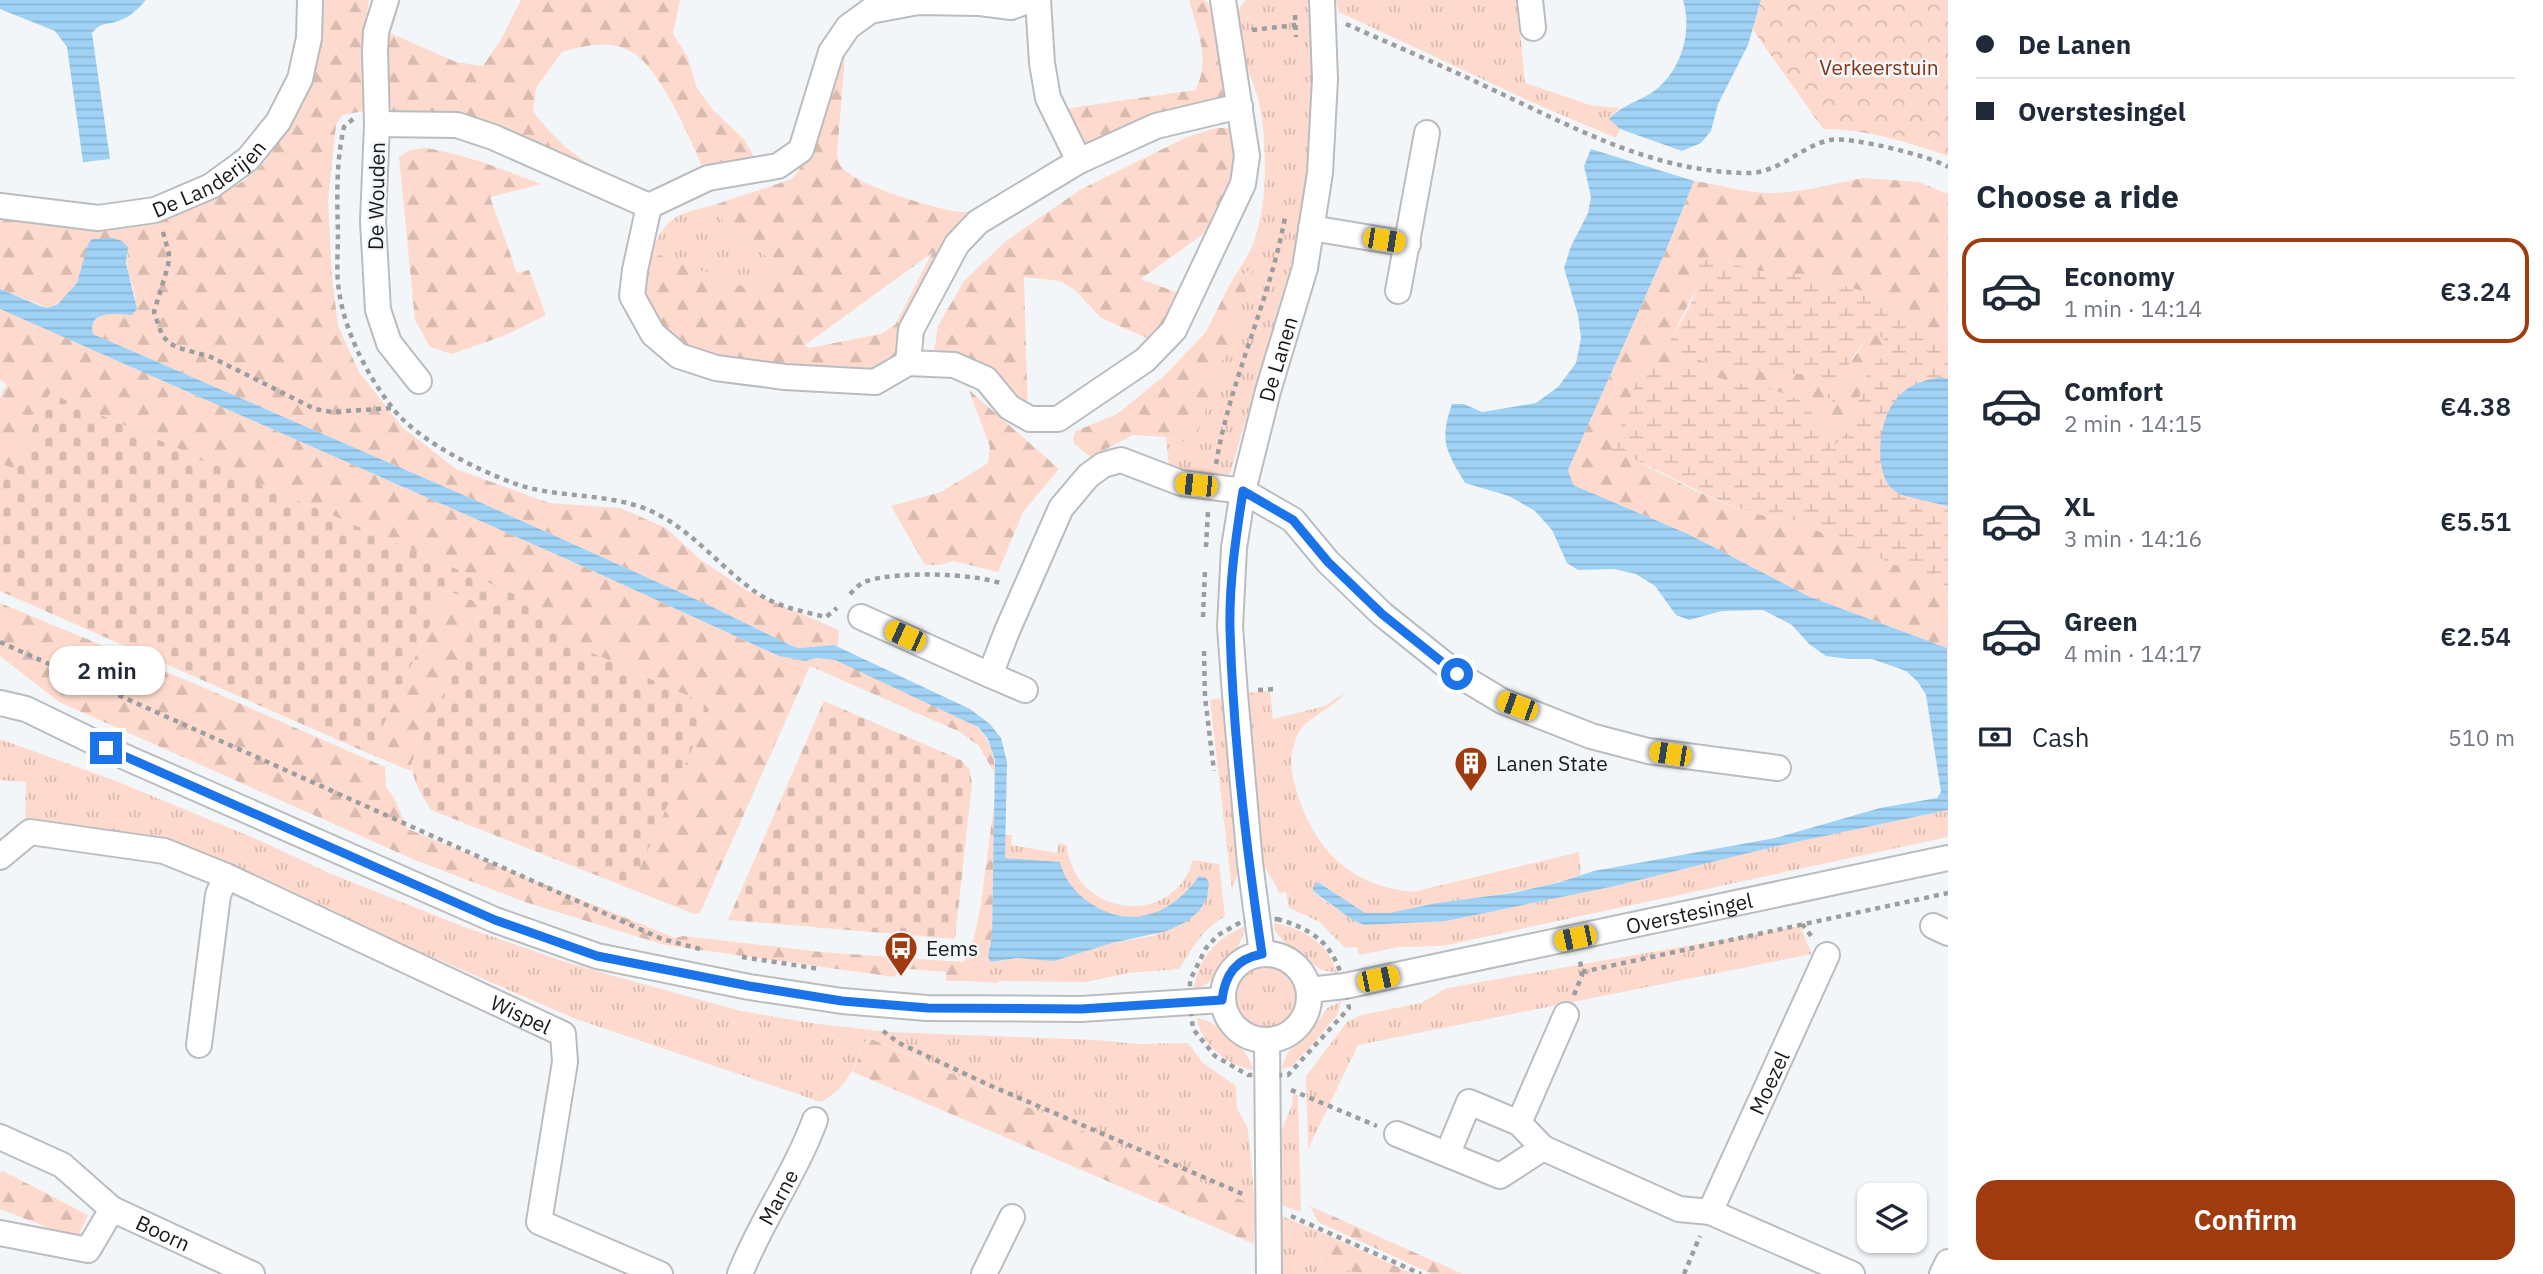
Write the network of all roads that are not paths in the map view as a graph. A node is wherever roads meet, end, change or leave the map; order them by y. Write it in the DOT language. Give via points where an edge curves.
graph roads {
  1 [pos="310,0"];
  2 [pos="386,0"];
  3 [pos="1030,0"];
  4 [pos="1038,0"];
  5 [pos="1223,0"];
  6 [pos="1530,0"];
  7 [pos="1323,12"];
  8 [pos="1533,27"];
  9 [pos="1240,106"];
  10 [pos="377,124"];
  11 [pos="1427,133"];
  12 [pos="1079,161"];
  13 [pos="0,206"];
  14 [pos="649,206"];
  15 [pos="1311,228"];
  16 [pos="1408,244"];
  17 [pos="1398,291"];
  18 [pos="908,363"];
  19 [pos="419,381"];
  20 [pos="1243,491"];
  21 [pos="862,617"];
  22 [pos="990,675"];
  23 [pos="0,689"];
  24 [pos="1025,690"];
  25 [pos="0,703"];
  26 [pos="26,709"];
  27 [pos="1778,768"];
  28 [pos="0,857"];
  29 [pos="1948,859"];
  30 [pos="226,876"];
  31 [pos="1262,954"];
  32 [pos="1827,954"];
  33 [pos="1309,990"];
  34 [pos="1222,1000"];
  35 [pos="1566,1016"];
  36 [pos="1268,1040"];
  37 [pos="199,1045"];
  38 [pos="815,1120"];
  39 [pos="1519,1124"];
  40 [pos="1397,1134"];
  41 [pos="0,1137"];
  42 [pos="1543,1148"];
  43 [pos="1448,1153"];
  44 [pos="112,1209"];
  45 [pos="1710,1212"];
  46 [pos="1012,1217"];
  47 [pos="0,1233"];
  48 [pos="1948,1262"];
  49 [pos="252,1274"];
  50 [pos="660,1274"];
  51 [pos="740,1274"];
  52 [pos="984,1274"];
  53 [pos="1269,1274"];
  54 [pos="1852,1274"];
  55 [pos="1942,1274"];
  1 -- 13 [label="street, De Landerijen" via="309,38 299,79 278,122 248,159 211,186 155,210 98,218"];
  2 -- 10 [label="street, De Wouden" via="376,32"];
  3 -- 14 [label="street" via="1011,6 918,2 870,11 848,27 831,52 800,150 778,166 708,178"];
  4 -- 12 [label="street" via="1048,98"];
  5 -- 9 [label="street"];
  6 -- 8 [label="street"];
  7 -- 15 [label="street, De Lanen" via="1320,173"];
  9 -- 12 [label="street" via="1156,126"];
  9 -- 18 [label="street" via="1248,156 1242,184 1174,330 1145,360 1058,419 1030,419 1009,407 986,379 954,365"];
  10 -- 14 [label="street" via="457,125"];
  10 -- 19 [label="street, De Wouden" via="373,221 378,310 389,343"];
  11 -- 16 [label="street"];
  12 -- 18 [label="street" via="978,222 957,244 911,330"];
  14 -- 18 [label="street" via="632,296 653,334 679,356 716,368 875,382"];
  15 -- 16 [label="street"];
  15 -- 20 [label="street, De Lanen" via="1305,268"];
  16 -- 17 [label="street"];
  20 -- 22 [label="street" via="1181,483 1121,460 1103,465 1061,508"];
  20 -- 27 [label="street" via="1293,520 1328,562 1415,642 1502,701 1591,736 1648,751"];
  20 -- 31 [label="street, De Lanen" via="1234,548 1230,627 1239,758"];
  21 -- 22 [label="street"];
  22 -- 24 [label="street"];
  23 -- 26 [label="street"];
  25 -- 26 [label="street"];
  26 -- 34 [label="street" via="495,920 597,956 842,1001 928,1008 1081,1009"];
  28 -- 30 [label="street, Wispel" via="30,832 164,850"];
  29 -- 33 [label="street, Overstesingel"];
  30 -- 37 [label="street" via="218,895"];
  30 -- 50 [label="street, Wispel" via="563,1034 565,1062 538,1222"];
  31 -- 33 [label="street" via="1293,962"];
  31 -- 34 [label="street" via="1249,956 1229,973"];
  32 -- 45 [label="street, Moezel"];
  33 -- 36 [label="street" via="1299,1024"];
  34 -- 36 [label="street" via="1236,1028"];
  35 -- 39 [label="street"];
  36 -- 53 [label="street"];
  38 -- 51 [label="street, Marne"];
  39 -- 42 [label="street"];
  39 -- 43 [label="street" via="1469,1102"];
  40 -- 43 [label="street"];
  41 -- 44 [label="street, Boorn" via="62,1166"];
  42 -- 43 [label="street" via="1500,1176"];
  42 -- 45 [label="street" via="1679,1209"];
  44 -- 47 [label="street, Boorn" via="88,1250"];
  44 -- 49 [label="street, Boorn"];
  45 -- 54 [label="street"];
  46 -- 52 [label="street"];
  48 -- 55 [label="street"];
}
